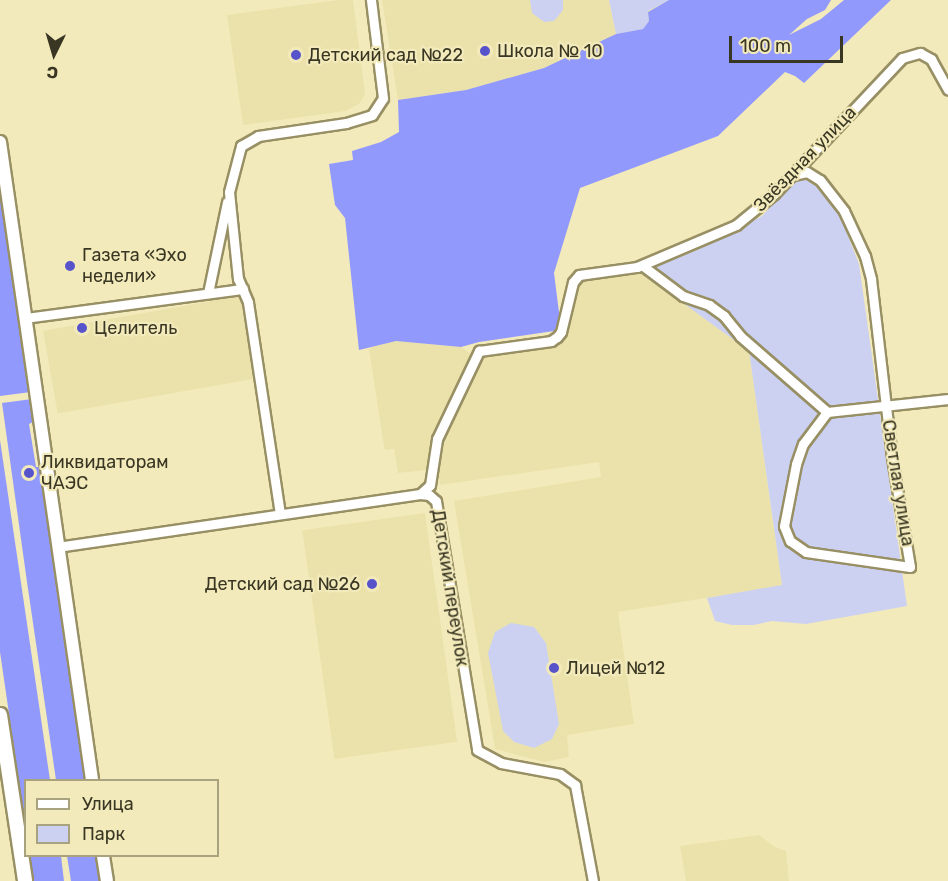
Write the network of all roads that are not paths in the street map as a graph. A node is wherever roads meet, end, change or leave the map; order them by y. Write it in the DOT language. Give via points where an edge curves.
graph roads {
  1 [pos="371,0"];
  2 [pos="948,90"];
  3 [pos="0,142"];
  4 [pos="791,176"];
  5 [pos="3,181"];
  6 [pos="229,192"];
  7 [pos="642,266"];
  8 [pos="243,289"];
  9 [pos="208,293"];
  10 [pos="25,318"];
  11 [pos="948,399"];
  12 [pos="886,406"];
  13 [pos="827,412"];
  14 [pos="420,494"];
  15 [pos="280,514"];
  16 [pos="57,547"];
  17 [pos="0,715"];
  18 [pos="92,779"];
  19 [pos="103,857"];
  20 [pos="25,881"];
  21 [pos="106,881"];
  22 [pos="593,881"];
  1 -- 6 [label="street" via="383,98 372,115 346,123 258,136 242,146"];
  2 -- 4 [label="street, Звёздная улица" via="931,59 920,52 902,58"];
  3 -- 5 [label="street"];
  4 -- 7 [label="street, Звёздная улица" via="736,225"];
  4 -- 12 [label="street, Светлая улица" via="807,172 820,180 844,211 865,256"];
  5 -- 10 [label="street"];
  6 -- 8 [label="street" via="238,279"];
  6 -- 9 [label="street"];
  7 -- 13 [label="street" via="683,296 709,304"];
  7 -- 14 [label="street, Звёздная улица" via="579,275 573,282 561,332 551,341 479,351 437,439 430,485"];
  8 -- 9 [label="street"];
  8 -- 15 [label="street" via="260,368"];
  9 -- 10 [label="street"];
  10 -- 16 [label="street"];
  11 -- 12 [label="street"];
  12 -- 13 [label="street"];
  12 -- 13 [label="street, Светлая улица" via="910,567 806,552 790,541 784,526 796,464 803,444"];
  14 -- 15 [label="street, Детский переулок"];
  14 -- 22 [label="street, Детский переулок" via="436,501 477,750 501,763 560,774 575,786"];
  15 -- 16 [label="street, Детский переулок"];
  16 -- 18 [label="street"];
  17 -- 20 [label="main road"];
  19 -- 21 [label="street"];
}
